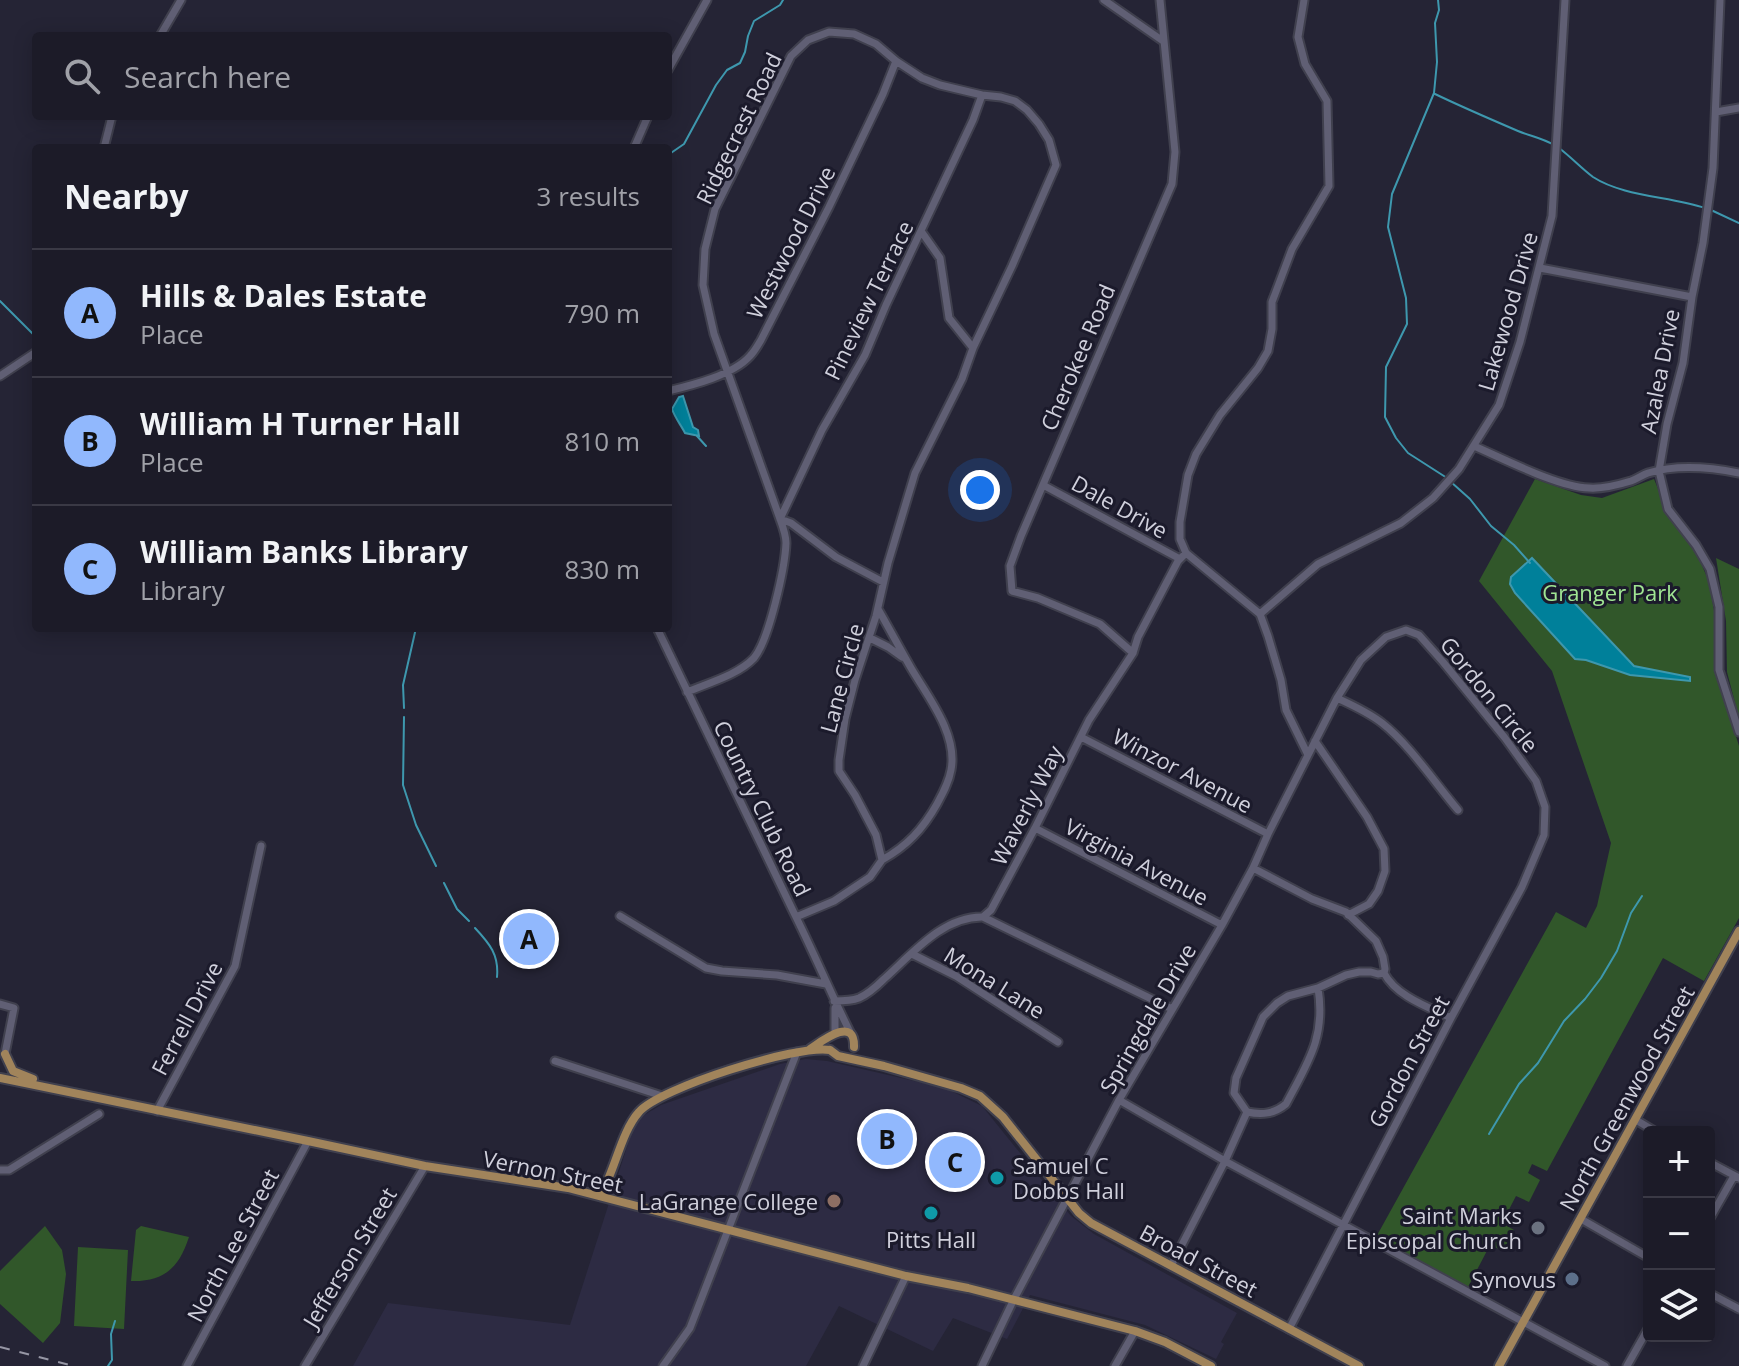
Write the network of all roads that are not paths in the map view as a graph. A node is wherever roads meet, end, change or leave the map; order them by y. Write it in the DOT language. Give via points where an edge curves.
graph roads {
  1 [pos="181,0"];
  2 [pos="707,0"];
  3 [pos="1104,0"];
  4 [pos="1160,0"];
  5 [pos="1304,0"];
  6 [pos="1565,0"];
  7 [pos="1720,0"];
  8 [pos="162,32"];
  9 [pos="1163,41"];
  10 [pos="896,61"];
  11 [pos="672,63"];
  12 [pos="982,95"];
  13 [pos="1739,108"];
  14 [pos="1716,112"];
  15 [pos="111,120"];
  16 [pos="646,120"];
  17 [pos="105,144"];
  18 [pos="636,144"];
  19 [pos="921,231"];
  20 [pos="1540,268"];
  21 [pos="1692,297"];
  22 [pos="973,348"];
  23 [pos="32,355"];
  24 [pos="728,371"];
  25 [pos="0,376"];
  26 [pos="672,390"];
  27 [pos="1474,446"];
  28 [pos="1659,471"];
  29 [pos="1739,473"];
  30 [pos="1043,485"];
  31 [pos="780,519"];
  32 [pos="1183,556"];
  33 [pos="883,582"];
  34 [pos="878,609"];
  35 [pos="1260,614"];
  36 [pos="659,632"];
  37 [pos="870,638"];
  38 [pos="1133,653"];
  39 [pos="906,660"];
  40 [pos="687,692"];
  41 [pos="1337,698"];
  42 [pos="1739,732"];
  43 [pos="1081,737"];
  44 [pos="1315,741"];
  45 [pos="1308,755"];
  46 [pos="1545,807"];
  47 [pos="1458,810"];
  48 [pos="1035,828"];
  49 [pos="1268,834"];
  50 [pos="261,846"];
  51 [pos="882,860"];
  52 [pos="1253,868"];
  53 [pos="1348,915"];
  54 [pos="620,916"];
  55 [pos="796,917"];
  56 [pos="983,917"];
  57 [pos="1222,925"];
  58 [pos="1739,931"];
  59 [pos="912,954"];
  60 [pos="1384,973"];
  61 [pos="826,984"];
  62 [pos="1318,988"];
  63 [pos="834,1003"];
  64 [pos="0,1004"];
  65 [pos="1172,1009"];
  66 [pos="1451,1018"];
  67 [pos="833,1034"];
  68 [pos="851,1034"];
  69 [pos="4,1036"];
  70 [pos="1058,1042"];
  71 [pos="854,1047"];
  72 [pos="810,1049"];
  73 [pos="830,1050"];
  74 [pos="797,1052"];
  75 [pos="845,1056"];
  76 [pos="2,1058"];
  77 [pos="555,1061"];
  78 [pos="884,1066"];
  79 [pos="0,1079"];
  80 [pos="56,1089"];
  81 [pos="662,1096"];
  82 [pos="1119,1100"];
  83 [pos="157,1111"];
  84 [pos="1247,1112"];
  85 [pos="99,1114"];
  86 [pos="1636,1120"];
  87 [pos="1646,1126"];
  88 [pos="308,1141"];
  89 [pos="1225,1161"];
  90 [pos="1715,1165"];
  91 [pos="425,1166"];
  92 [pos="0,1170"];
  93 [pos="1736,1177"];
  94 [pos="600,1196"];
  95 [pos="1067,1198"];
  96 [pos="1715,1210"];
  97 [pos="1581,1219"];
  98 [pos="1342,1225"];
  99 [pos="728,1230"];
  100 [pos="1643,1255"];
  101 [pos="1171,1266"];
  102 [pos="906,1276"];
  103 [pos="1715,1296"];
  104 [pos="1014,1299"];
  105 [pos="1739,1309"];
  106 [pos="1523,1323"];
  107 [pos="1289,1329"];
  108 [pos="1135,1331"];
  109 [pos="1643,1338"];
  110 [pos="187,1366"];
  111 [pos="305,1366"];
  112 [pos="663,1366"];
  113 [pos="863,1366"];
  114 [pos="982,1366"];
  115 [pos="1115,1366"];
  116 [pos="1211,1366"];
  117 [pos="1359,1366"];
  118 [pos="1499,1366"];
  119 [pos="1605,1366"];
  120 [pos="1627,1366"];
  1 -- 8 [label="street"];
  2 -- 11 [label="street"];
  3 -- 9 [label="street"];
  4 -- 9 [label="street, Cherokee Road"];
  5 -- 32 [label="street" via="1298,37 1305,64 1327,101 1329,186 1292,249 1272,302 1268,351 1196,454 1180,522"];
  6 -- 20 [label="street, Lakewood Drive" via="1552,216"];
  7 -- 14 [label="street, Azalea Drive"];
  9 -- 30 [label="street, Cherokee Road" via="1175,152 1172,184"];
  10 -- 12 [label="street, Ridgecrest Road" via="922,78"];
  10 -- 24 [label="street, Westwood Drive" via="761,340 749,357"];
  10 -- 24 [label="street, Ridgecrest Road" via="854,34 829,32 808,40 791,56 715,209 705,249 703,285"];
  12 -- 19 [label="street, Pineview Terrace"];
  12 -- 22 [label="street, Ridgecrest Road" via="1015,101 1027,110 1048,138 1056,165"];
  13 -- 14 [label="street"];
  14 -- 21 [label="street, Azalea Drive" via="1713,168"];
  15 -- 17 [label="street"];
  16 -- 18 [label="street"];
  19 -- 22 [label="street" via="940,258 949,318"];
  19 -- 31 [label="street, Pineview Terrace" via="865,355"];
  20 -- 21 [label="street"];
  20 -- 27 [label="street, Lakewood Drive" via="1508,381"];
  21 -- 28 [label="street, Azalea Drive"];
  22 -- 33 [label="street, Ridgecrest Road" via="915,473"];
  23 -- 25 [label="street"];
  24 -- 26 [label="street, Westwood Drive"];
  24 -- 31 [label="street, Ridgecrest Road"];
  27 -- 28 [label="street" via="1588,488 1615,486"];
  27 -- 35 [label="street, Lakewood Drive" via="1433,498 1401,523 1318,564"];
  28 -- 29 [label="street" via="1695,467"];
  28 -- 42 [label="street, Azalea Drive" via="1668,509 1710,569 1719,607 1719,670"];
  30 -- 32 [label="street, Dale Drive"];
  30 -- 38 [label="street, Cherokee Road" via="1010,566 1012,591 1100,624"];
  31 -- 33 [label="street"];
  31 -- 40 [label="street, Ridgecrest Road" via="786,540 784,569 756,655 742,668"];
  32 -- 35 [label="street, Dale Drive"];
  32 -- 38 [label="street, Waverly Way"];
  33 -- 34 [label="street, Lane Circle"];
  34 -- 37 [label="street, Lane Circle"];
  34 -- 39 [label="street"];
  35 -- 45 [label="street" via="1286,710"];
  36 -- 40 [label="street, Country Club Road"];
  37 -- 39 [label="street"];
  37 -- 51 [label="street, Lane Circle" via="845,719 839,771 876,835"];
  38 -- 43 [label="street, Waverly Way"];
  39 -- 51 [label="street" via="946,731 952,769 927,822"];
  40 -- 55 [label="street, Country Club Road"];
  41 -- 44 [label="street, Gordon Circle"];
  41 -- 46 [label="street, Gordon Circle" via="1361,660 1386,637 1406,630 1419,635 1505,738 1536,781"];
  41 -- 47 [label="street" via="1384,725"];
  43 -- 48 [label="street, Waverly Way"];
  43 -- 49 [label="street, Winzor Avenue"];
  44 -- 45 [label="street, Gordon Circle"];
  44 -- 53 [label="street" via="1384,849 1385,871 1378,891 1369,904"];
  45 -- 49 [label="street, Springdale Drive"];
  46 -- 66 [label="street, Gordon Street" via="1544,835 1522,887"];
  48 -- 56 [label="street, Waverly Way"];
  48 -- 57 [label="street, Virginia Avenue"];
  49 -- 52 [label="street, Springdale Drive"];
  50 -- 83 [label="street, Ferrell Drive" via="235,966"];
  51 -- 55 [label="street" via="870,877 834,901"];
  52 -- 53 [label="street"];
  52 -- 57 [label="street, Springdale Drive"];
  53 -- 60 [label="street" via="1376,941"];
  54 -- 61 [label="street" via="706,968"];
  55 -- 61 [label="street, Country Club Road"];
  56 -- 59 [label="street" via="971,916 935,932"];
  56 -- 65 [label="street"];
  57 -- 65 [label="street, Springdale Drive"];
  58 -- 86 [label="main road, North Greenwood Street"];
  59 -- 63 [label="street" via="861,997"];
  59 -- 70 [label="street, Mona Lane"];
  60 -- 62 [label="street" via="1359,972"];
  60 -- 66 [label="street" via="1398,990"];
  61 -- 63 [label="street, Country Club Road"];
  62 -- 84 [label="street" via="1317,1041 1286,1104 1269,1114"];
  62 -- 84 [label="street" via="1288,996 1263,1017 1236,1078 1234,1093"];
  63 -- 67 [label="street, Country Club Road"];
  63 -- 68 [label="street, Country Club Road"];
  64 -- 69 [label="street" via="14,1008"];
  65 -- 82 [label="street, Springdale Drive"];
  66 -- 98 [label="street, Gordon Street"];
  67 -- 68 [label="main road"];
  67 -- 72 [label="main road"];
  67 -- 73 [label="main road"];
  68 -- 71 [label="main road"];
  69 -- 76 [label="street"];
  71 -- 75 [label="main road"];
  71 -- 78 [label="main road, Broad Street"];
  72 -- 73 [label="main road"];
  72 -- 74 [label="main road"];
  73 -- 75 [label="main road"];
  74 -- 81 [label="main road"];
  74 -- 99 [label="street"];
  75 -- 78 [label="main road, Broad Street"];
  76 -- 80 [label="main road" via="13,1071"];
  77 -- 81 [label="street"];
  78 -- 95 [label="main road, Broad Street" via="980,1096"];
  79 -- 80 [label="main road"];
  80 -- 83 [label="main road, Vernon Street"];
  81 -- 94 [label="main road" via="632,1121"];
  82 -- 89 [label="street"];
  82 -- 95 [label="street, Springdale Drive"];
  83 -- 88 [label="main road, Vernon Street"];
  84 -- 89 [label="street"];
  85 -- 92 [label="street" via="9,1170"];
  86 -- 87 [label="street"];
  86 -- 97 [label="main road, North Greenwood Street"];
  88 -- 91 [label="main road, Vernon Street"];
  88 -- 110 [label="street, North Lee Street"];
  89 -- 98 [label="street"];
  89 -- 101 [label="street"];
  90 -- 93 [label="street"];
  91 -- 94 [label="main road, Vernon Street"];
  91 -- 111 [label="street, Jefferson Street"];
  93 -- 96 [label="street"];
  94 -- 99 [label="main road, Vernon Street"];
  95 -- 101 [label="main road, Broad Street" via="1091,1223"];
  95 -- 104 [label="street, Springdale Drive"];
  97 -- 100 [label="street"];
  97 -- 106 [label="main road, North Greenwood Street"];
  98 -- 106 [label="street"];
  98 -- 107 [label="street, Gordon Street"];
  99 -- 102 [label="main road, Vernon Street"];
  99 -- 112 [label="street" via="690,1328"];
  101 -- 107 [label="main road, Broad Street"];
  102 -- 104 [label="main road, Vernon Street"];
  102 -- 113 [label="street"];
  103 -- 105 [label="street"];
  104 -- 108 [label="main road, Vernon Street"];
  104 -- 114 [label="street, Springdale Drive"];
  106 -- 118 [label="main road, North Greenwood Street"];
  106 -- 119 [label="street"];
  107 -- 117 [label="main road, Broad Street"];
  108 -- 115 [label="street"];
  108 -- 116 [label="main road, Vernon Street"];
  109 -- 120 [label="street"];
}
